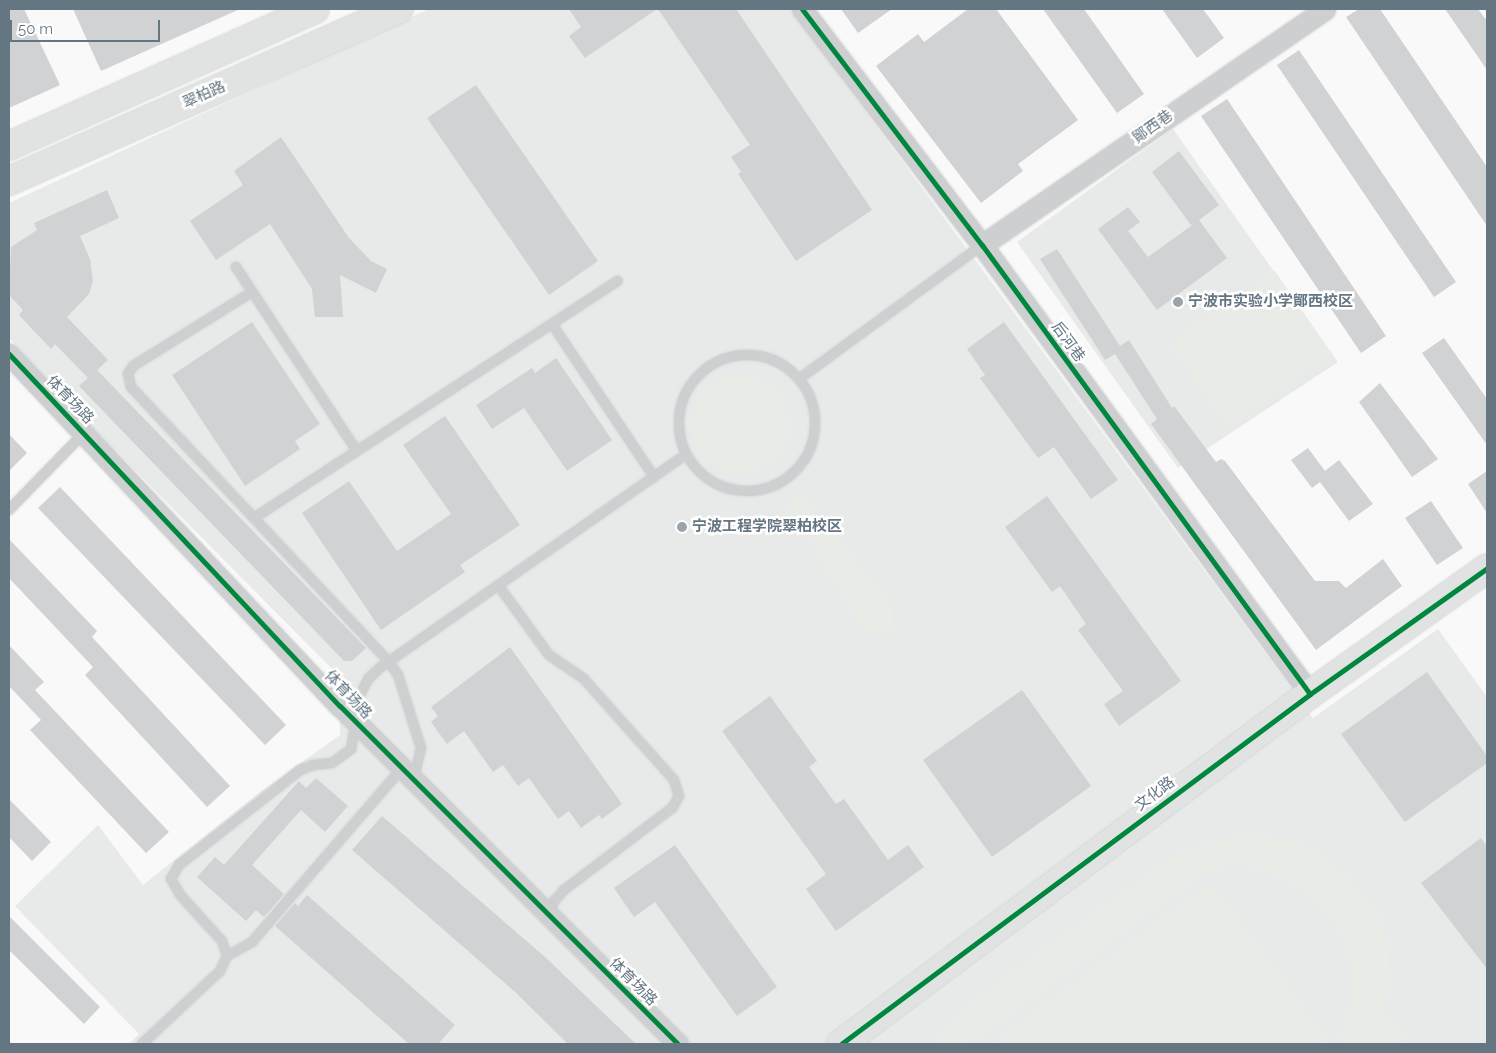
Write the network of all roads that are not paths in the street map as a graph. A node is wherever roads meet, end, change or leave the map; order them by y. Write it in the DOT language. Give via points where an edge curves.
graph roads {
  1 [pos="315,9"];
  2 [pos="399,9"];
  3 [pos="802,9"];
  4 [pos="1325,9"];
  5 [pos="9,146"];
  6 [pos="9,181"];
  7 [pos="982,245"];
  8 [pos="236,267"];
  9 [pos="618,281"];
  10 [pos="252,292"];
  11 [pos="552,324"];
  12 [pos="9,354"];
  13 [pos="799,379"];
  14 [pos="84,433"];
  15 [pos="357,451"];
  16 [pos="686,454"];
  17 [pos="654,477"];
  18 [pos="9,510"];
  19 [pos="254,518"];
  20 [pos="1487,568"];
  21 [pos="498,585"];
  22 [pos="388,661"];
  23 [pos="1310,694"];
  24 [pos="358,724"];
  25 [pos="408,774"];
  26 [pos="549,915"];
  27 [pos="227,956"];
  28 [pos="142,1044"];
  29 [pos="678,1044"];
  30 [pos="841,1044"];
  1 -- 5 [label="street"];
  2 -- 6 [label="street, 翠柏路"];
  3 -- 7 [label="street, 后河巷"];
  4 -- 7 [label="street, 鄮西巷"];
  7 -- 13 [label="lane"];
  7 -- 23 [label="street, 后河巷"];
  8 -- 10 [label="lane"];
  9 -- 11 [label="lane"];
  10 -- 15 [label="lane"];
  10 -- 19 [label="lane" via="133,366 128,374 131,387"];
  11 -- 15 [label="lane"];
  11 -- 17 [label="lane"];
  12 -- 14 [label="street, 体育场路"];
  13 -- 16 [label="lane" via="783,365 755,355 740,355 714,363 693,381 680,406 679,434"];
  13 -- 16 [label="lane" via="811,399 815,428 807,456 789,477 764,489 736,490 710,480"];
  14 -- 18 [label="lane"];
  14 -- 24 [label="street, 体育场路"];
  15 -- 19 [label="lane"];
  16 -- 17 [label="lane"];
  17 -- 21 [label="lane"];
  19 -- 22 [label="lane"];
  20 -- 23 [label="street, 文化路"];
  21 -- 22 [label="lane"];
  21 -- 26 [label="lane" via="549,655 584,679 674,780 679,796 672,808 564,890"];
  22 -- 24 [label="lane" via="368,680 360,694"];
  22 -- 25 [label="lane" via="398,675 421,748"];
  23 -- 30 [label="street, 文化路"];
  24 -- 25 [label="street, 体育场路"];
  24 -- 27 [label="lane" via="351,749 332,763 300,770 179,866 171,879 181,896 222,941"];
  25 -- 26 [label="street, 体育场路"];
  25 -- 27 [label="lane" via="252,942"];
  26 -- 29 [label="street, 体育场路"];
  27 -- 28 [label="lane" via="220,971"];
}
